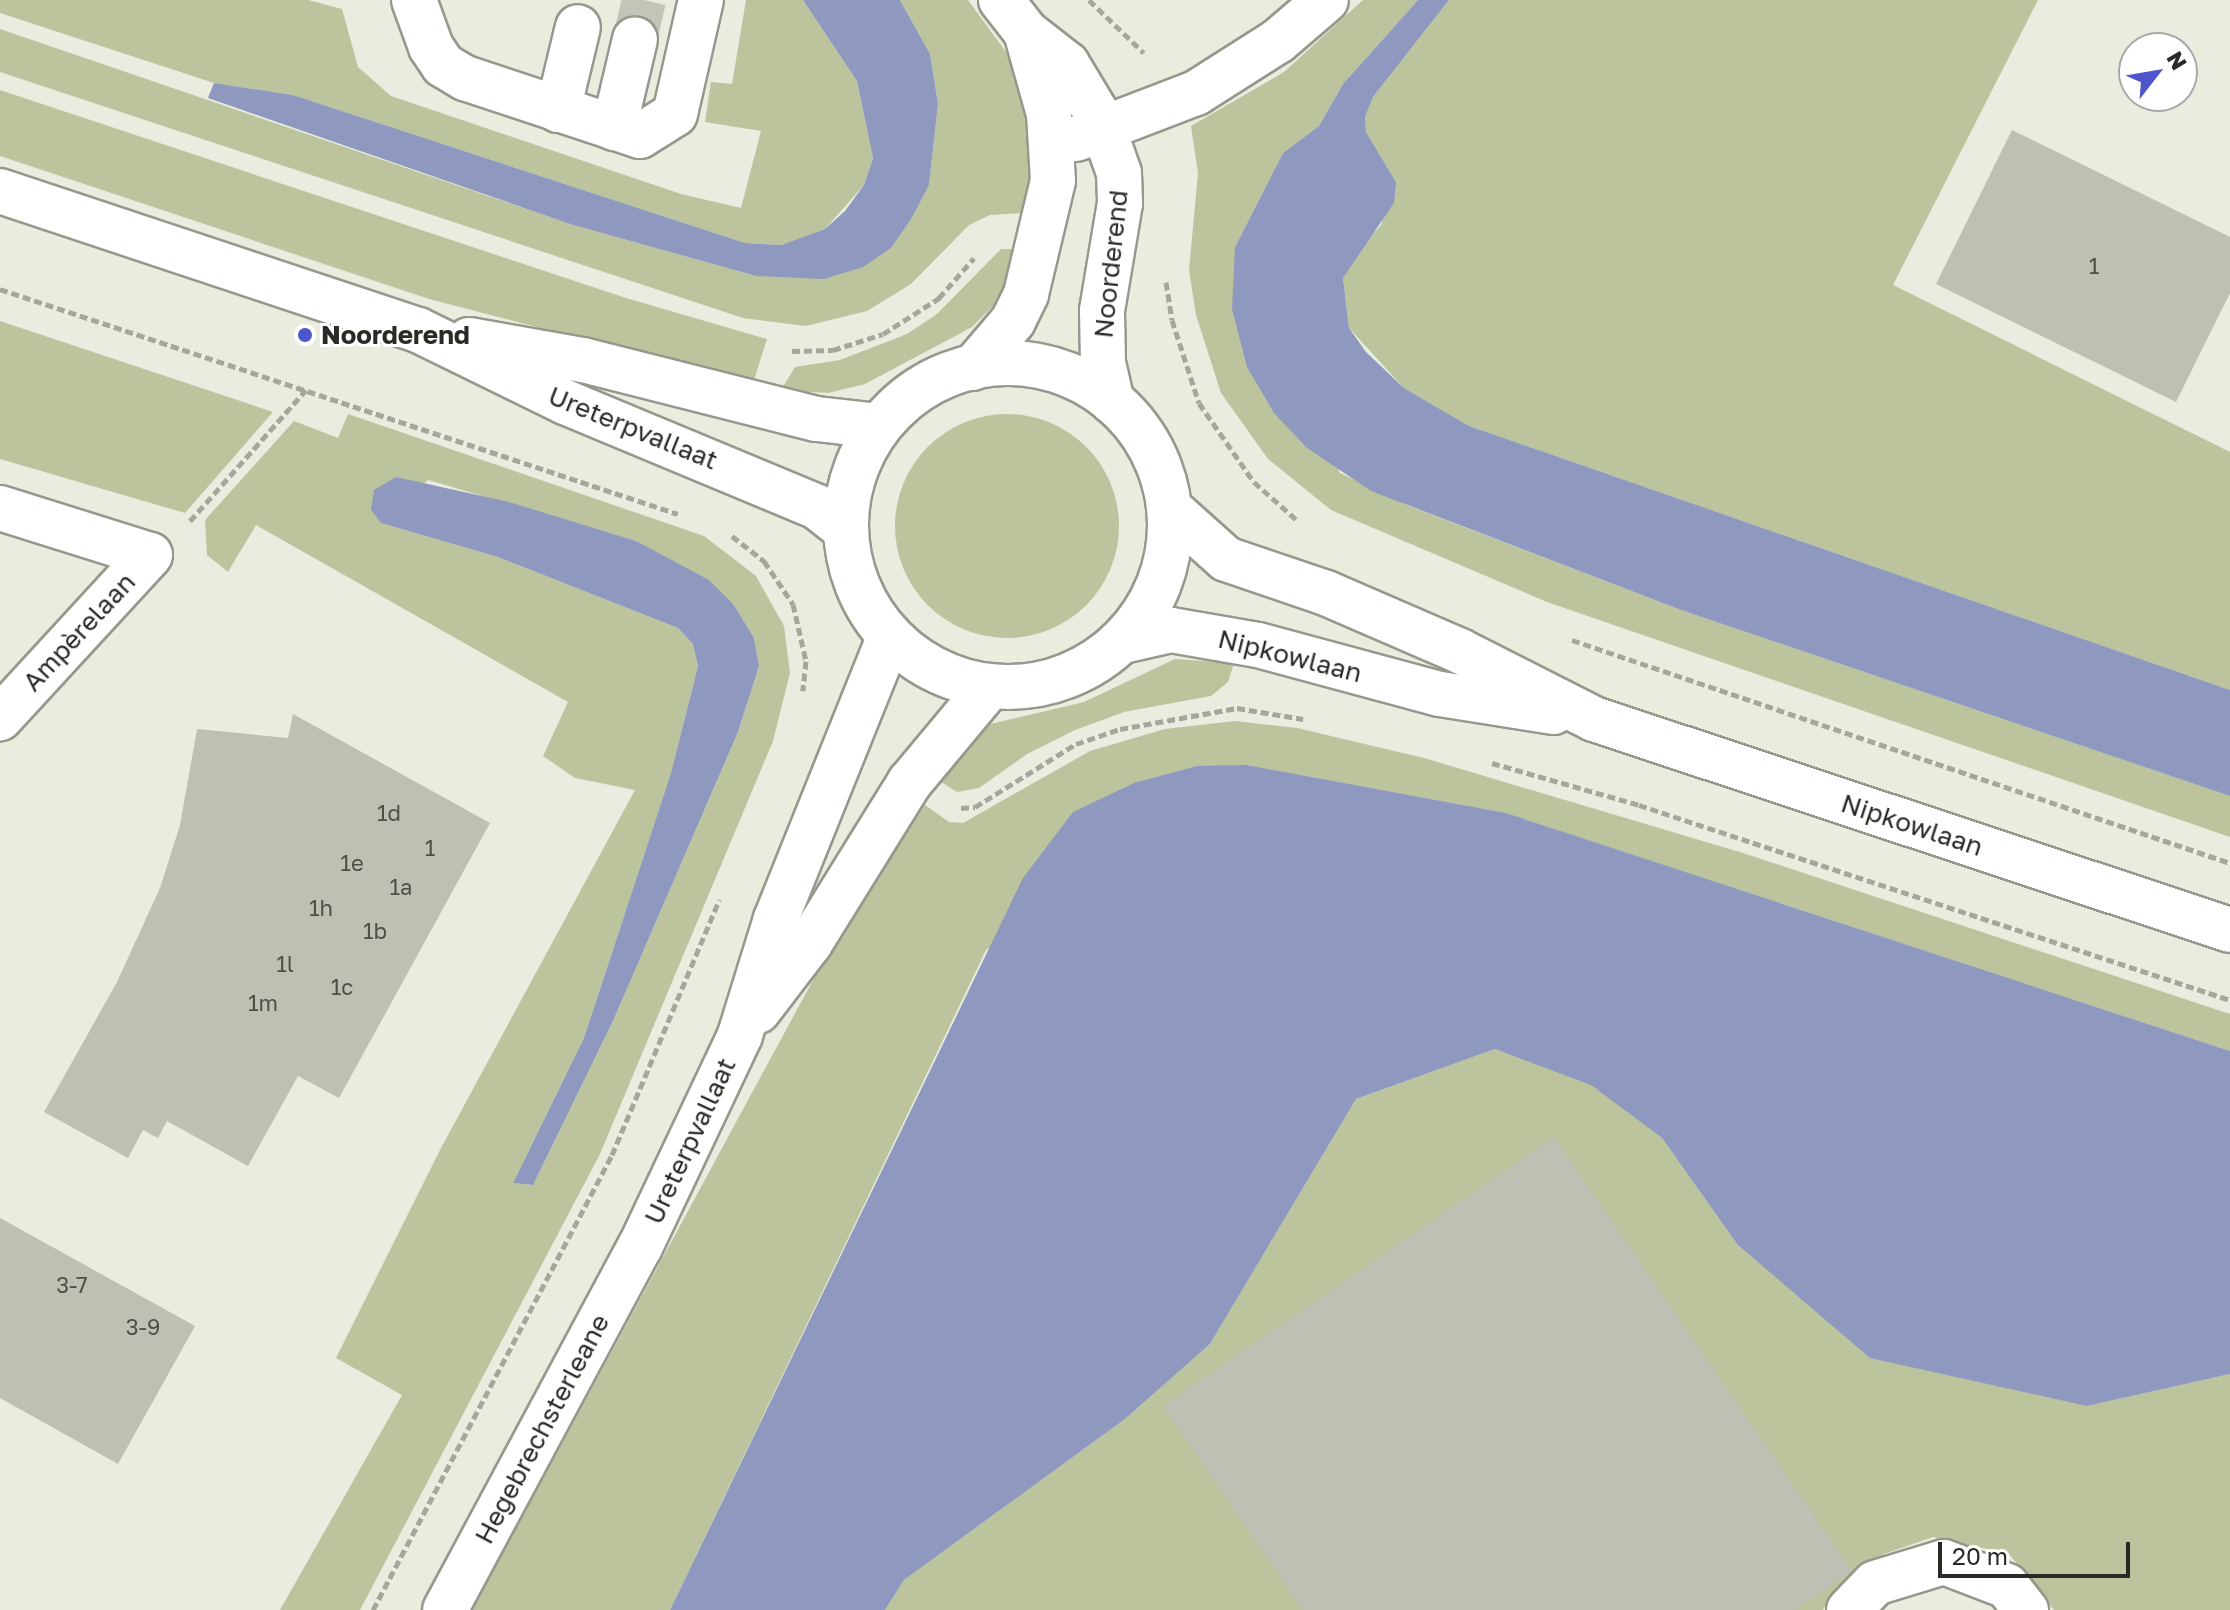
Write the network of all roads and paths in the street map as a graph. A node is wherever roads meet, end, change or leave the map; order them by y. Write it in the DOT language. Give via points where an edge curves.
graph roads {
  1 [pos="414,0"];
  2 [pos="701,0"];
  3 [pos="1089,0"];
  4 [pos="1326,0"];
  5 [pos="1014,16"];
  6 [pos="578,27"];
  7 [pos="635,39"];
  8 [pos="1145,54"];
  9 [pos="558,110"];
  10 [pos="614,128"];
  11 [pos="1104,129"];
  12 [pos="1055,146"];
  13 [pos="0,191"];
  14 [pos="1165,276"];
  15 [pos="0,289"];
  16 [pos="418,330"];
  17 [pos="973,368"];
  18 [pos="306,390"];
  19 [pos="1112,401"];
  20 [pos="878,426"];
  21 [pos="0,508"];
  22 [pos="1169,508"];
  23 [pos="690,518"];
  24 [pos="720,528"];
  25 [pos="1310,528"];
  26 [pos="845,529"];
  27 [pos="150,555"];
  28 [pos="1559,635"];
  29 [pos="889,638"];
  30 [pos="1127,640"];
  31 [pos="990,686"];
  32 [pos="802,698"];
  33 [pos="0,718"];
  34 [pos="1594,719"];
  35 [pos="1318,723"];
  36 [pos="1476,758"];
  37 [pos="910,782"];
  38 [pos="2230,863"];
  39 [pos="721,897"];
  40 [pos="2230,930"];
  41 [pos="2230,1000"];
  42 [pos="740,1035"];
  43 [pos="640,1247"];
  44 [pos="373,1610"];
  45 [pos="445,1610"];
  46 [pos="1849,1610"];
  47 [pos="2026,1610"];
  1 -- 9 [label="street" via="443,65 465,78"];
  2 -- 10 [label="street" via="675,114 640,136"];
  3 -- 8 [label="path"];
  4 -- 11 [label="street" via="1228,75"];
  5 -- 11 [label="street, Noorderend" via="1067,64"];
  5 -- 12 [label="street, Noorderend"];
  6 -- 9 [label="street"];
  7 -- 10 [label="street"];
  9 -- 10 [label="street"];
  11 -- 12 [label="street"];
  11 -- 19 [label="street, Noorderend" via="1120,188 1102,311 1103,363"];
  12 -- 17 [label="street, Noorderend" via="1053,181 1026,294 1013,321"];
  13 -- 16 [label="street, Ureterpvallaat"];
  14 -- 25 [label="path" via="1172,320 1199,403 1254,482"];
  15 -- 18 [label="path"];
  16 -- 20 [label="street, Ureterpvallaat" via="583,360 817,419"];
  16 -- 26 [label="street, Ureterpvallaat" via="565,402 817,507"];
  17 -- 19 [label="street" via="1018,362 1055,368"];
  17 -- 20 [label="street" via="912,393"];
  18 -- 23 [label="path"];
  18 -- 27 [label="path" via="195,517"];
  19 -- 22 [label="street" via="1148,444"];
  20 -- 26 [label="street" via="851,478"];
  21 -- 27 [label="street, Ampèrelaan"];
  22 -- 30 [label="street" via="1164,578 1147,615"];
  22 -- 34 [label="street, Nipkowlaan" via="1226,559 1326,593 1460,651"];
  24 -- 32 [label="path" via="764,561 793,604 806,661"];
  26 -- 29 [label="street" via="854,577"];
  27 -- 33 [label="street, Ampèrelaan"];
  28 -- 38 [label="path"];
  29 -- 31 [label="street" via="932,671"];
  29 -- 42 [label="street, Ureterpvallaat" via="776,919"];
  30 -- 31 [label="street" via="1091,666 1047,683"];
  30 -- 34 [label="street, Nipkowlaan" via="1171,630 1258,645 1440,694"];
  31 -- 37 [label="street, Ureterpvallaat"];
  34 -- 40 [label="street, Nipkowlaan"];
  35 -- 37 [label="path" via="1237,708 1164,718 1076,744 975,807 957,808"];
  36 -- 41 [label="path" via="1639,805"];
  37 -- 42 [label="street, Ureterpvallaat" via="810,943"];
  39 -- 44 [label="path" via="612,1155"];
  42 -- 43 [label="street, Ureterpvallaat"];
  43 -- 45 [label="street, Hegebrechsterleane"];
  46 -- 47 [label="street" via="1875,1583 1944,1562 2007,1586"];
}
